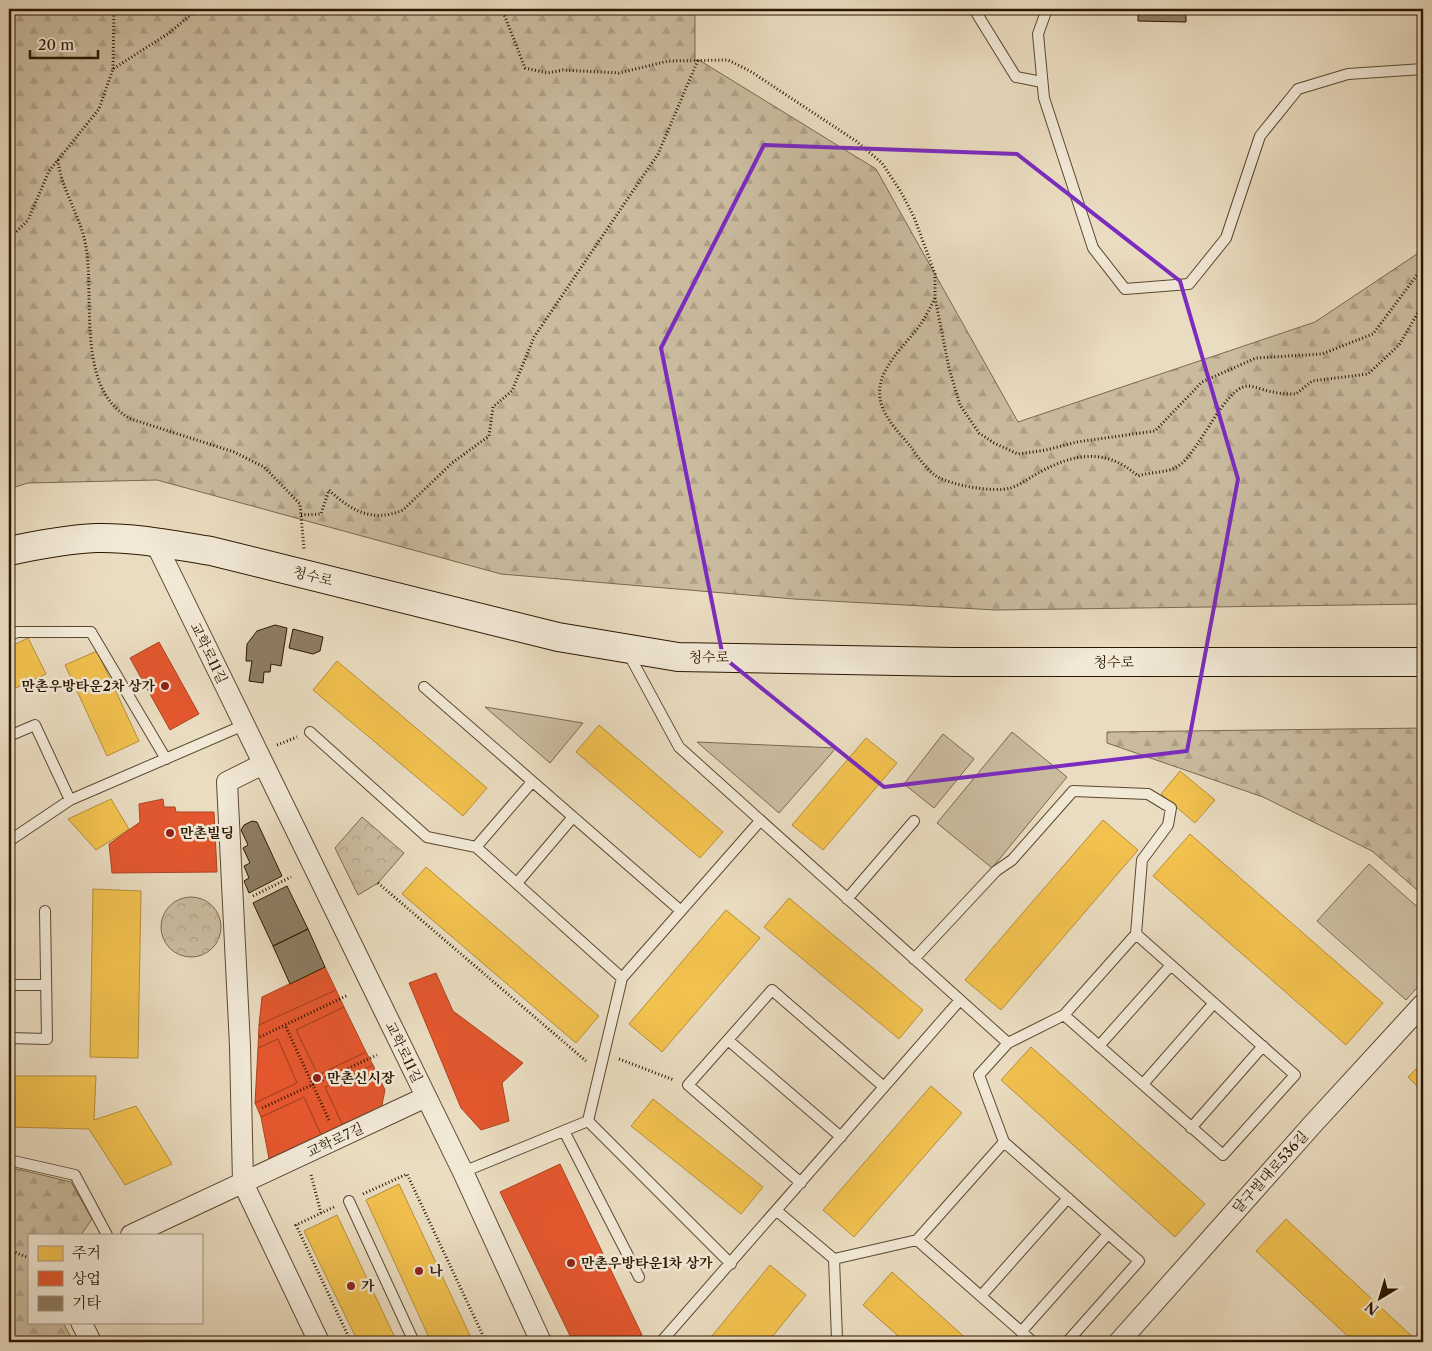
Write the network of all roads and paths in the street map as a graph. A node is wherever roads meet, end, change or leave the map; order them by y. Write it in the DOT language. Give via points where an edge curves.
graph roads {
  1 [pos="114,9"];
  2 [pos="198,9"];
  3 [pos="502,9"];
  4 [pos="974,9"];
  5 [pos="1047,9"];
  6 [pos="698,60"];
  7 [pos="113,69"];
  8 [pos="1423,69"];
  9 [pos="1042,82"];
  10 [pos="58,160"];
  11 [pos="9,239"];
  12 [pos="1423,267"];
  13 [pos="935,298"];
  14 [pos="1423,304"];
  15 [pos="301,515"];
  16 [pos="155,542"];
  17 [pos="9,551"];
  18 [pos="306,574"];
  19 [pos="9,636"];
  20 [pos="625,648"];
  21 [pos="1423,662"];
  22 [pos="424,687"];
  23 [pos="244,725"];
  24 [pos="310,732"];
  25 [pos="9,736"];
  26 [pos="267,755"];
  27 [pos="166,759"];
  28 [pos="532,782"];
  29 [pos="70,800"];
  30 [pos="573,817"];
  31 [pos="760,821"];
  32 [pos="914,821"];
  33 [pos="9,841"];
  34 [pos="476,847"];
  35 [pos="291,877"];
  36 [pos="378,883"];
  37 [pos="517,883"];
  38 [pos="847,899"];
  39 [pos="234,905"];
  40 [pos="45,911"];
  41 [pos="681,911"];
  42 [pos="1136,934"];
  43 [pos="914,958"];
  44 [pos="1171,965"];
  45 [pos="622,978"];
  46 [pos="9,985"];
  47 [pos="46,985"];
  48 [pos="348,995"];
  49 [pos="960,1000"];
  50 [pos="1214,1003"];
  51 [pos="1423,1004"];
  52 [pos="1064,1015"];
  53 [pos="9,1038"];
  54 [pos="728,1040"];
  55 [pos="1008,1043"];
  56 [pos="1099,1046"];
  57 [pos="1263,1046"];
  58 [pos="604,1054"];
  59 [pos="377,1055"];
  60 [pos="600,1073"];
  61 [pos="1142,1084"];
  62 [pos="313,1085"];
  63 [pos="688,1085"];
  64 [pos="884,1087"];
  65 [pos="426,1097"];
  66 [pos="242,1118"];
  67 [pos="588,1121"];
  68 [pos="1192,1128"];
  69 [pos="564,1131"];
  70 [pos="841,1137"];
  71 [pos="338,1139"];
  72 [pos="1004,1142"];
  73 [pos="9,1160"];
  74 [pos="463,1172"];
  75 [pos="311,1175"];
  76 [pos="243,1183"];
  77 [pos="801,1183"];
  78 [pos="1068,1198"];
  79 [pos="349,1201"];
  80 [pos="777,1211"];
  81 [pos="321,1214"];
  82 [pos="106,1234"];
  83 [pos="133,1234"];
  84 [pos="1108,1234"];
  85 [pos="917,1240"];
  86 [pos="9,1250"];
  87 [pos="28,1258"];
  88 [pos="834,1259"];
  89 [pos="731,1264"];
  90 [pos="639,1277"];
  91 [pos="981,1296"];
  92 [pos="82,1324"];
  93 [pos="1021,1332"];
  94 [pos="838,1341"];
  95 [pos="91,1342"];
  96 [pos="319,1342"];
  97 [pos="414,1342"];
  98 [pos="541,1342"];
  99 [pos="661,1342"];
  100 [pos="1032,1342"];
  101 [pos="1067,1342"];
  102 [pos="1120,1342"];
  1 -- 7 [label="path"];
  2 -- 7 [label="path" via="169,33"];
  3 -- 6 [label="path" via="525,68 547,73 563,70 619,73 668,61"];
  4 -- 9 [label="lane" via="1016,76"];
  5 -- 9 [label="lane" via="1038,34"];
  6 -- 13 [label="path" via="728,60 750,71 856,141 882,163 914,218 935,274"];
  6 -- 15 [label="path" via="658,154 534,337 512,391 493,407 489,436 452,463 403,510 395,513 358,512 347,507 329,490 320,514"];
  7 -- 10 [label="path" via="99,109"];
  8 -- 9 [label="lane" via="1348,74 1298,89 1260,136 1226,238 1189,284 1125,289 1093,248 1044,98"];
  10 -- 11 [label="path" via="28,220"];
  10 -- 15 [label="path" via="60,176 86,246 91,349 110,403 131,419 256,462 300,504"];
  12 -- 13 [label="path" via="1373,334 1322,354 1256,358 1202,382 1155,431 1018,454 979,433 960,404"];
  13 -- 14 [label="path" via="922,323 890,364 880,386 881,404 915,453 936,476 986,489 1009,489 1078,456 1094,455 1124,464 1138,476 1172,470 1182,463 1206,433 1232,393 1246,386 1296,394 1312,381 1368,374 1399,345"];
  15 -- 18 [label="path"];
  16 -- 17 [label="main road, 청수로" via="96,538"];
  16 -- 18 [label="main road, 청수로" via="211,551"];
  16 -- 23 [label="street, 교학로11길"];
  18 -- 20 [label="main road, 청수로" via="558,637"];
  19 -- 27 [label="lane" via="18,632 91,632"];
  20 -- 21 [label="main road, 청수로" via="678,657 954,662"];
  20 -- 31 [label="lane" via="679,747"];
  22 -- 28 [label="lane"];
  23 -- 26 [label="street, 교학로11길"];
  23 -- 27 [label="lane"];
  24 -- 26 [label="path"];
  24 -- 34 [label="lane" via="427,837"];
  25 -- 29 [label="lane" via="35,725"];
  26 -- 39 [label="street" via="227,782"];
  26 -- 65 [label="street, 교학로11길"];
  27 -- 29 [label="lane"];
  28 -- 30 [label="lane"];
  28 -- 34 [label="lane"];
  29 -- 33 [label="lane"];
  30 -- 37 [label="lane"];
  30 -- 41 [label="lane"];
  31 -- 38 [label="lane"];
  31 -- 41 [label="lane"];
  32 -- 38 [label="lane"];
  34 -- 37 [label="lane"];
  35 -- 39 [label="path"];
  36 -- 60 [label="path"];
  37 -- 45 [label="lane"];
  38 -- 43 [label="lane"];
  39 -- 66 [label="street"];
  40 -- 47 [label="lane"];
  41 -- 45 [label="lane"];
  42 -- 43 [label="lane" via="1142,860 1168,825 1170,808 1148,794 1073,791 1012,860 996,871"];
  42 -- 44 [label="lane"];
  42 -- 52 [label="lane"];
  43 -- 49 [label="lane"];
  44 -- 50 [label="lane"];
  44 -- 56 [label="lane"];
  45 -- 58 [label="lane"];
  46 -- 47 [label="lane"];
  47 -- 53 [label="lane" via="47,1039"];
  48 -- 62 [label="path" via="285,1025"];
  49 -- 55 [label="lane"];
  49 -- 64 [label="lane"];
  50 -- 57 [label="lane"];
  50 -- 61 [label="lane"];
  51 -- 102 [label="street, 달구벌대로536길"];
  52 -- 55 [label="lane"];
  52 -- 56 [label="lane"];
  54 -- 63 [label="lane"];
  54 -- 64 [label="lane" via="772,990"];
  54 -- 70 [label="lane"];
  55 -- 72 [label="lane" via="979,1075"];
  56 -- 61 [label="lane"];
  57 -- 68 [label="lane"];
  57 -- 68 [label="lane" via="1295,1074 1223,1155"];
  58 -- 60 [label="lane"];
  58 -- 63 [label="path"];
  59 -- 62 [label="path"];
  60 -- 67 [label="lane"];
  61 -- 68 [label="lane"];
  62 -- 66 [label="path"];
  62 -- 71 [label="path"];
  63 -- 77 [label="lane"];
  64 -- 70 [label="lane"];
  65 -- 71 [label="street, 교학로7길"];
  65 -- 74 [label="street, 교학로11길"];
  66 -- 76 [label="street"];
  67 -- 69 [label="lane"];
  67 -- 89 [label="lane"];
  69 -- 74 [label="lane"];
  69 -- 90 [label="lane"];
  70 -- 77 [label="lane"];
  71 -- 76 [label="street, 교학로7길"];
  72 -- 78 [label="lane"];
  72 -- 85 [label="lane"];
  73 -- 82 [label="lane" via="75,1175"];
  74 -- 98 [label="street, 교학로11길"];
  75 -- 81 [label="path"];
  76 -- 83 [label="street, 교학로7길"];
  76 -- 96 [label="street"];
  77 -- 80 [label="lane"];
  78 -- 84 [label="lane"];
  78 -- 91 [label="lane"];
  79 -- 97 [label="lane"];
  80 -- 88 [label="lane"];
  80 -- 89 [label="lane"];
  84 -- 93 [label="lane"];
  84 -- 101 [label="lane" via="1139,1261"];
  85 -- 88 [label="lane"];
  85 -- 91 [label="lane"];
  86 -- 87 [label="path"];
  88 -- 94 [label="lane"];
  89 -- 99 [label="lane"];
  91 -- 93 [label="lane"];
  92 -- 95 [label="street"];
  93 -- 100 [label="lane"];
}
